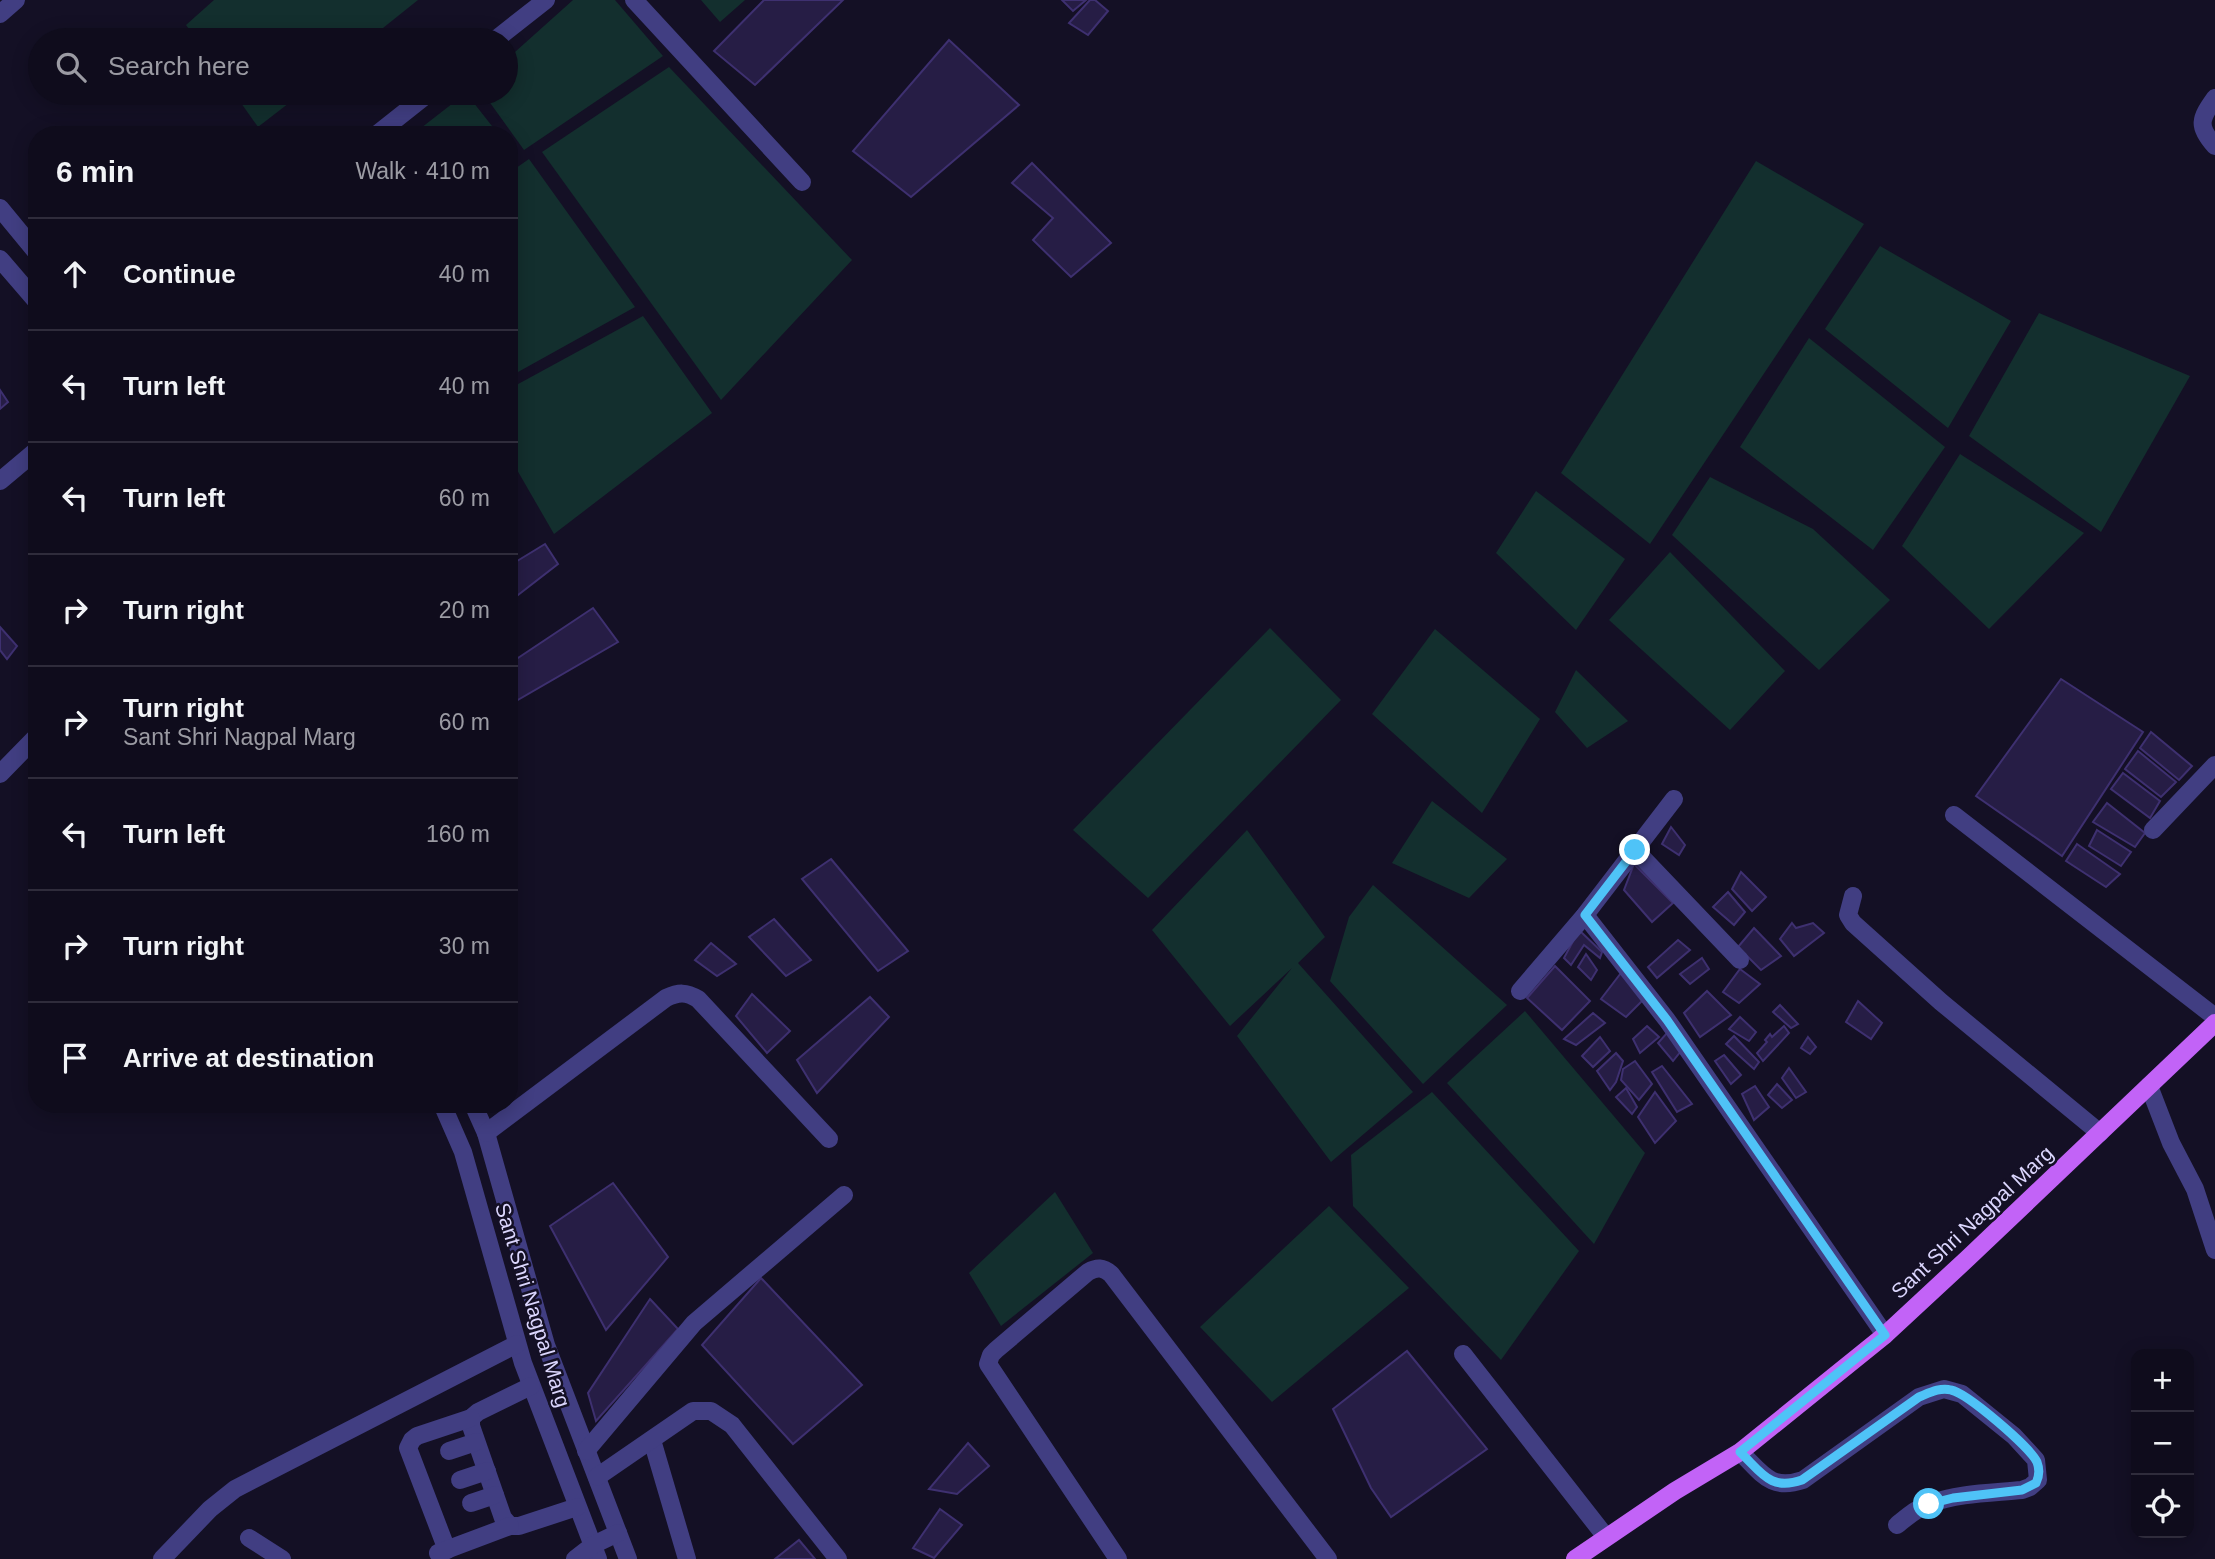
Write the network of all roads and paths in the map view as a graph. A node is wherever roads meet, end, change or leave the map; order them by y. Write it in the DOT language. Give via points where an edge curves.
graph roads {
  1 [pos="16,0"];
  2 [pos="547,0"];
  3 [pos="634,0"];
  4 [pos="0,14"];
  5 [pos="511,28"];
  6 [pos="2215,98"];
  7 [pos="414,105"];
  8 [pos="387,126"];
  9 [pos="2215,146"];
  10 [pos="802,182"];
  11 [pos="0,208"];
  12 [pos="28,242"];
  13 [pos="0,258"];
  14 [pos="28,291"];
  15 [pos="28,458"];
  16 [pos="0,481"];
  17 [pos="28,745"];
  18 [pos="2215,765"];
  19 [pos="0,774"];
  20 [pos="1674,799"];
  21 [pos="1954,815"];
  22 [pos="2153,830"];
  23 [pos="1635,850"];
  24 [pos="1853,896"];
  25 [pos="1585,915"];
  26 [pos="1740,960"];
  27 [pos="1520,990"];
  28 [pos="2215,1017"];
  29 [pos="2215,1023"];
  30 [pos="2149,1086"];
  31 [pos="518,1109"];
  32 [pos="446,1113"];
  33 [pos="477,1113"];
  34 [pos="513,1113"];
  35 [pos="486,1133"];
  36 [pos="2100,1133"];
  37 [pos="829,1139"];
  38 [pos="845,1195"];
  39 [pos="2215,1250"];
  40 [pos="1885,1335"];
  41 [pos="517,1344"];
  42 [pos="1463,1353"];
  43 [pos="531,1386"];
  44 [pos="471,1418"];
  45 [pos="652,1440"];
  46 [pos="476,1442"];
  47 [pos="449,1451"];
  48 [pos="586,1451"];
  49 [pos="1740,1452"];
  50 [pos="486,1471"];
  51 [pos="597,1477"];
  52 [pos="460,1480"];
  53 [pos="495,1494"];
  54 [pos="471,1503"];
  55 [pos="578,1507"];
  56 [pos="506,1522"];
  57 [pos="1897,1525"];
  58 [pos="480,1526"];
  59 [pos="618,1533"];
  60 [pos="1606,1537"];
  61 [pos="249,1538"];
  62 [pos="595,1552"];
  63 [pos="162,1559"];
  64 [pos="282,1559"];
  65 [pos="575,1559"];
  66 [pos="628,1559"];
  67 [pos="687,1559"];
  68 [pos="838,1559"];
  69 [pos="1118,1559"];
  70 [pos="1328,1559"];
  71 [pos="1575,1559"];
  1 -- 4 [label="street"];
  2 -- 5 [label="street"];
  3 -- 10 [label="street"];
  6 -- 9 [label="street" via="2202,122"];
  7 -- 8 [label="street"];
  11 -- 12 [label="street"];
  13 -- 14 [label="street"];
  15 -- 16 [label="street"];
  17 -- 19 [label="street"];
  18 -- 22 [label="street"];
  20 -- 23 [label="street"];
  21 -- 28 [label="street"];
  23 -- 25 [label="street"];
  23 -- 26 [label="street"];
  24 -- 36 [label="street" via="1848,915 1853,923"];
  25 -- 27 [label="street"];
  25 -- 40 [label="street" via="1667,1020"];
  29 -- 30 [label="main road, Sant Shri Nagpal Marg"];
  30 -- 36 [label="main road, Sant Shri Nagpal Marg"];
  30 -- 39 [label="street" via="2195,1189"];
  31 -- 37 [label="street" via="666,998 687,993 698,999"];
  32 -- 41 [label="street, Sant Shri Nagpal Marg" via="463,1152"];
  33 -- 35 [label="street, Sant Shri Nagpal Marg"];
  34 -- 35 [label="street"];
  35 -- 48 [label="street, Sant Shri Nagpal Marg" via="546,1345"];
  36 -- 40 [label="main road, Sant Shri Nagpal Marg"];
  38 -- 48 [label="street" via="694,1323"];
  40 -- 49 [label="main road, Sant Shri Nagpal Marg"];
  41 -- 43 [label="street, Sant Shri Nagpal Marg"];
  41 -- 63 [label="street" via="235,1489 210,1508"];
  42 -- 60 [label="street"];
  43 -- 44 [label="street"];
  43 -- 55 [label="street, Sant Shri Nagpal Marg"];
  44 -- 46 [label="street"];
  44 -- 56 [label="street" via="417,1436 408,1448 442,1551"];
  45 -- 51 [label="street"];
  45 -- 67 [label="street"];
  45 -- 68 [label="street" via="693,1411 720,1416 732,1425"];
  46 -- 47 [label="street"];
  46 -- 50 [label="street"];
  48 -- 51 [label="street, Sant Shri Nagpal Marg"];
  49 -- 57 [label="street" via="1772,1481 1793,1483 1919,1397 1944,1389 1962,1394 2036,1460 2038,1480 2030,1487 1929,1504"];
  49 -- 60 [label="main road, Sant Shri Nagpal Marg"];
  50 -- 52 [label="street"];
  50 -- 53 [label="street"];
  51 -- 59 [label="street, Sant Shri Nagpal Marg"];
  53 -- 54 [label="street"];
  53 -- 56 [label="street"];
  55 -- 56 [label="street" via="519,1526"];
  55 -- 62 [label="street, Sant Shri Nagpal Marg"];
  56 -- 58 [label="street"];
  59 -- 62 [label="street"];
  59 -- 66 [label="street, Sant Shri Nagpal Marg"];
  60 -- 71 [label="main road, Sant Shri Nagpal Marg"];
  61 -- 64 [label="street"];
  62 -- 65 [label="street"];
  69 -- 70 [label="street" via="988,1364 996,1350 1097,1268 1111,1274"];
}
